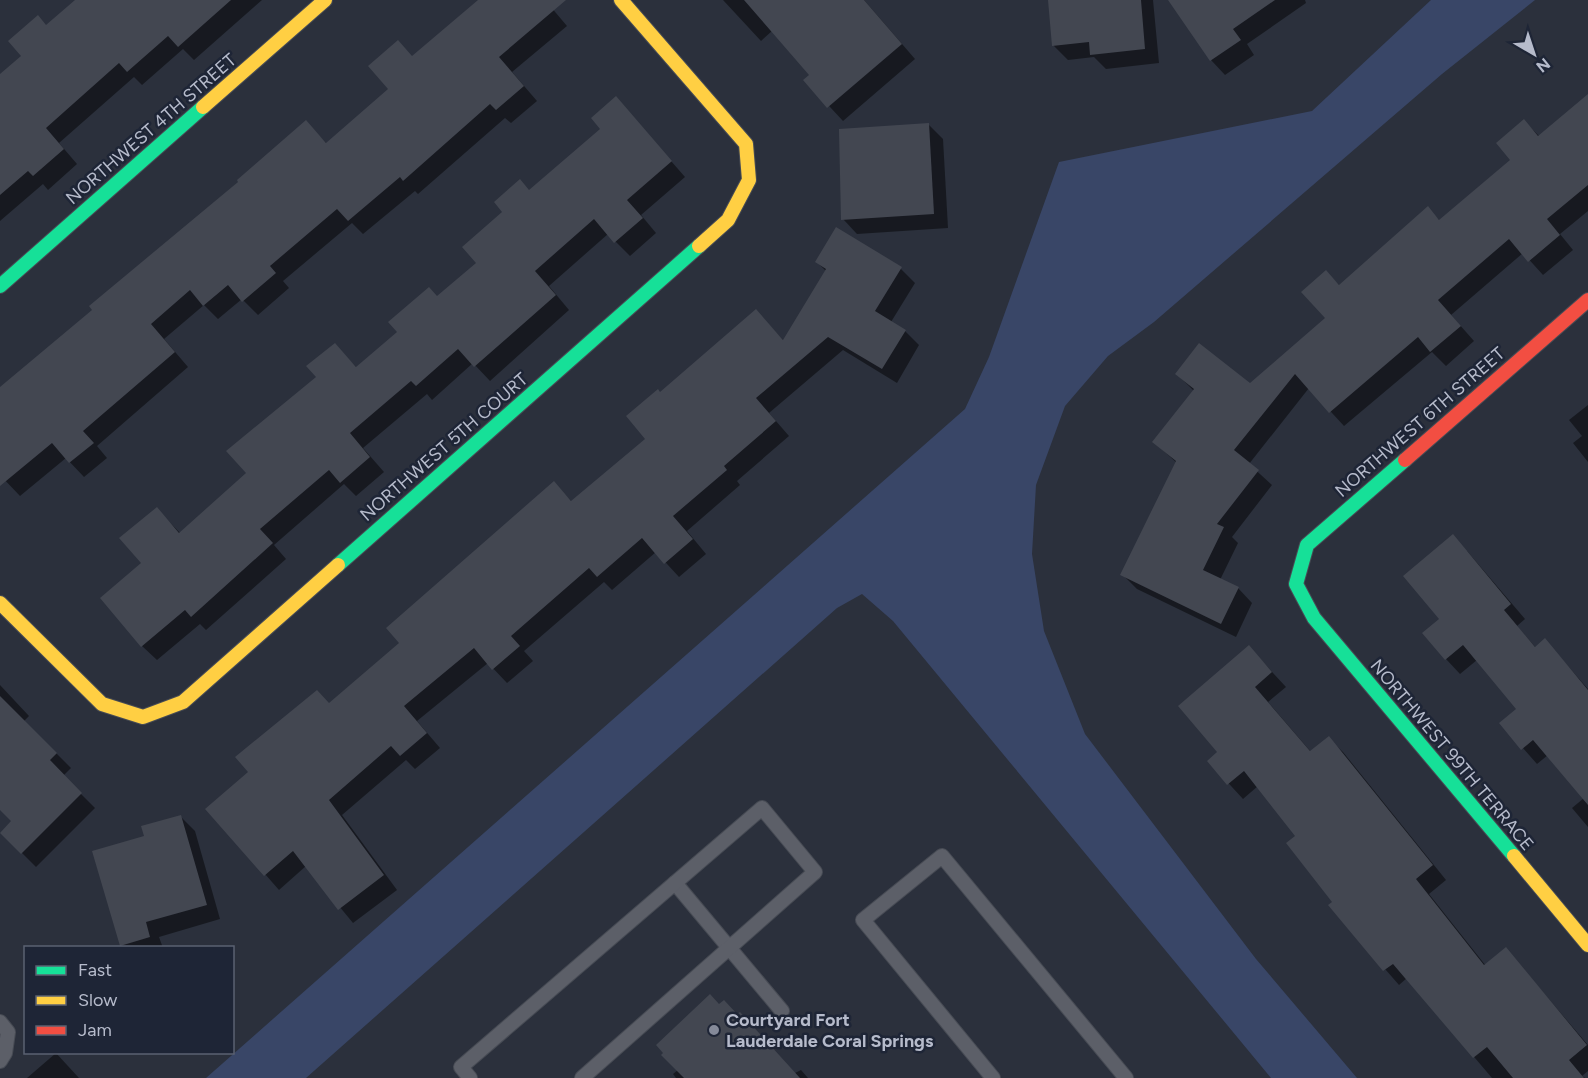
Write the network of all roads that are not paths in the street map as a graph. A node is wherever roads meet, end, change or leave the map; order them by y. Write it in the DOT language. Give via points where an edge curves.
graph roads {
  1 [pos="325,0"];
  2 [pos="621,0"];
  3 [pos="0,286"];
  4 [pos="1588,300"];
  5 [pos="1296,584"];
  6 [pos="0,603"];
  7 [pos="675,883"];
  8 [pos="1588,945"];
  9 [pos="730,948"];
  10 [pos="782,1011"];
  11 [pos="0,1022"];
  12 [pos="0,1061"];
  13 [pos="470,1078"];
  14 [pos="582,1078"];
  15 [pos="993,1078"];
  16 [pos="1126,1078"];
  1 -- 3 [label="street, NORTHWEST 4TH STREET"];
  2 -- 6 [label="street, NORTHWEST 5TH COURT" via="746,144 749,180 729,220 183,702 143,717 102,704"];
  4 -- 5 [label="street, NORTHWEST 6TH STREET" via="1307,545"];
  5 -- 8 [label="street, NORTHWEST 99TH TERRACE" via="1314,618"];
  7 -- 9 [label="lane"];
  7 -- 9 [label="lane" via="762,808 815,872"];
  7 -- 13 [label="lane" via="460,1067"];
  9 -- 10 [label="lane"];
  9 -- 14 [label="lane"];
  11 -- 12 [label="lane" via="8,1032"];
  15 -- 16 [label="lane" via="863,920 942,856"];
}
